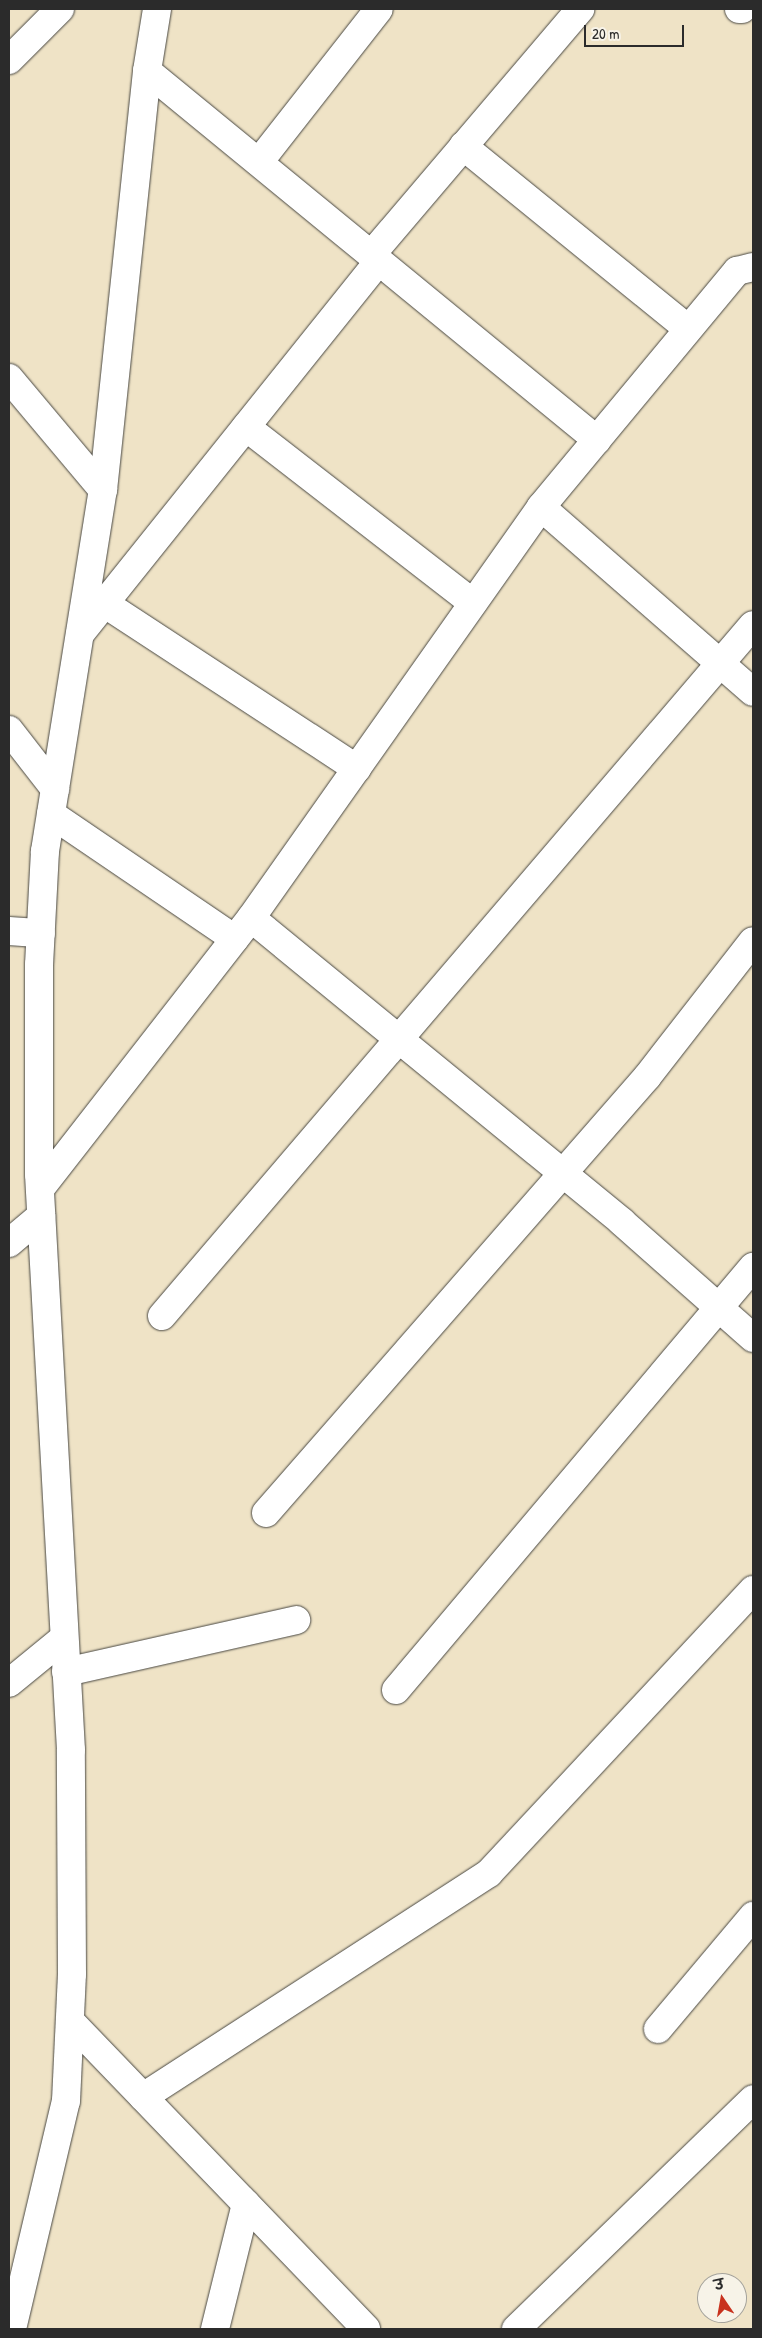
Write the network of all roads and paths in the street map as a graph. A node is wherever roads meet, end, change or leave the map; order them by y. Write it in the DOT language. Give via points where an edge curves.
graph roads {
  1 [pos="60,9"];
  2 [pos="157,9"];
  3 [pos="379,9"];
  4 [pos="580,9"];
  5 [pos="9,60"];
  6 [pos="147,71"];
  7 [pos="463,146"];
  8 [pos="259,162"];
  9 [pos="375,258"];
  10 [pos="753,267"];
  11 [pos="688,329"];
  12 [pos="9,378"];
  13 [pos="246,427"];
  14 [pos="597,440"];
  15 [pos="103,490"];
  16 [pos="541,506"];
  17 [pos="96,598"];
  18 [pos="473,604"];
  19 [pos="753,625"];
  20 [pos="720,665"];
  21 [pos="753,692"];
  22 [pos="9,730"];
  23 [pos="356,769"];
  24 [pos="53,802"];
  25 [pos="243,928"];
  26 [pos="9,931"];
  27 [pos="40,933"];
  28 [pos="753,941"];
  29 [pos="397,1037"];
  30 [pos="563,1173"];
  31 [pos="41,1203"];
  32 [pos="9,1242"];
  33 [pos="753,1267"];
  34 [pos="719,1308"];
  35 [pos="162,1316"];
  36 [pos="753,1338"];
  37 [pos="266,1513"];
  38 [pos="753,1590"];
  39 [pos="296,1620"];
  40 [pos="64,1638"];
  41 [pos="66,1672"];
  42 [pos="9,1683"];
  43 [pos="396,1690"];
  44 [pos="753,1916"];
  45 [pos="70,2021"];
  46 [pos="658,2029"];
  47 [pos="143,2097"];
  48 [pos="753,2099"];
  49 [pos="246,2204"];
  50 [pos="12,2329"];
  51 [pos="215,2329"];
  52 [pos="366,2329"];
  53 [pos="516,2329"];
  1 -- 5 [label="street"];
  2 -- 6 [label="street"];
  3 -- 8 [label="street"];
  4 -- 7 [label="street"];
  6 -- 8 [label="street"];
  6 -- 15 [label="street"];
  7 -- 9 [label="street"];
  7 -- 11 [label="street"];
  8 -- 9 [label="street"];
  9 -- 13 [label="street"];
  9 -- 14 [label="street"];
  10 -- 11 [label="street" via="737,271"];
  11 -- 14 [label="street"];
  12 -- 15 [label="street"];
  13 -- 17 [label="street"];
  13 -- 18 [label="street"];
  14 -- 16 [label="street"];
  15 -- 17 [label="street"];
  16 -- 18 [label="street"];
  16 -- 20 [label="street"];
  17 -- 23 [label="street"];
  17 -- 24 [label="street" via="79,635"];
  18 -- 23 [label="street"];
  19 -- 20 [label="street"];
  20 -- 21 [label="street"];
  20 -- 29 [label="street"];
  22 -- 24 [label="street"];
  23 -- 25 [label="street"];
  24 -- 25 [label="street"];
  24 -- 27 [label="street" via="45,851"];
  25 -- 29 [label="street"];
  25 -- 31 [label="street"];
  26 -- 27 [label="street"];
  27 -- 31 [label="street"];
  28 -- 30 [label="street" via="647,1077"];
  29 -- 30 [label="street"];
  29 -- 35 [label="street"];
  30 -- 34 [label="street"];
  30 -- 37 [label="street"];
  31 -- 32 [label="street"];
  31 -- 40 [label="street"];
  33 -- 34 [label="street"];
  34 -- 36 [label="street"];
  34 -- 43 [label="street"];
  38 -- 47 [label="street" via="489,1873"];
  39 -- 41 [label="street"];
  40 -- 41 [label="street"];
  40 -- 42 [label="street"];
  41 -- 45 [label="street" via="71,1759"];
  44 -- 46 [label="street"];
  45 -- 47 [label="street"];
  45 -- 50 [label="street" via="66,2101"];
  47 -- 49 [label="street"];
  48 -- 53 [label="street"];
  49 -- 51 [label="street"];
  49 -- 52 [label="street"];
}
